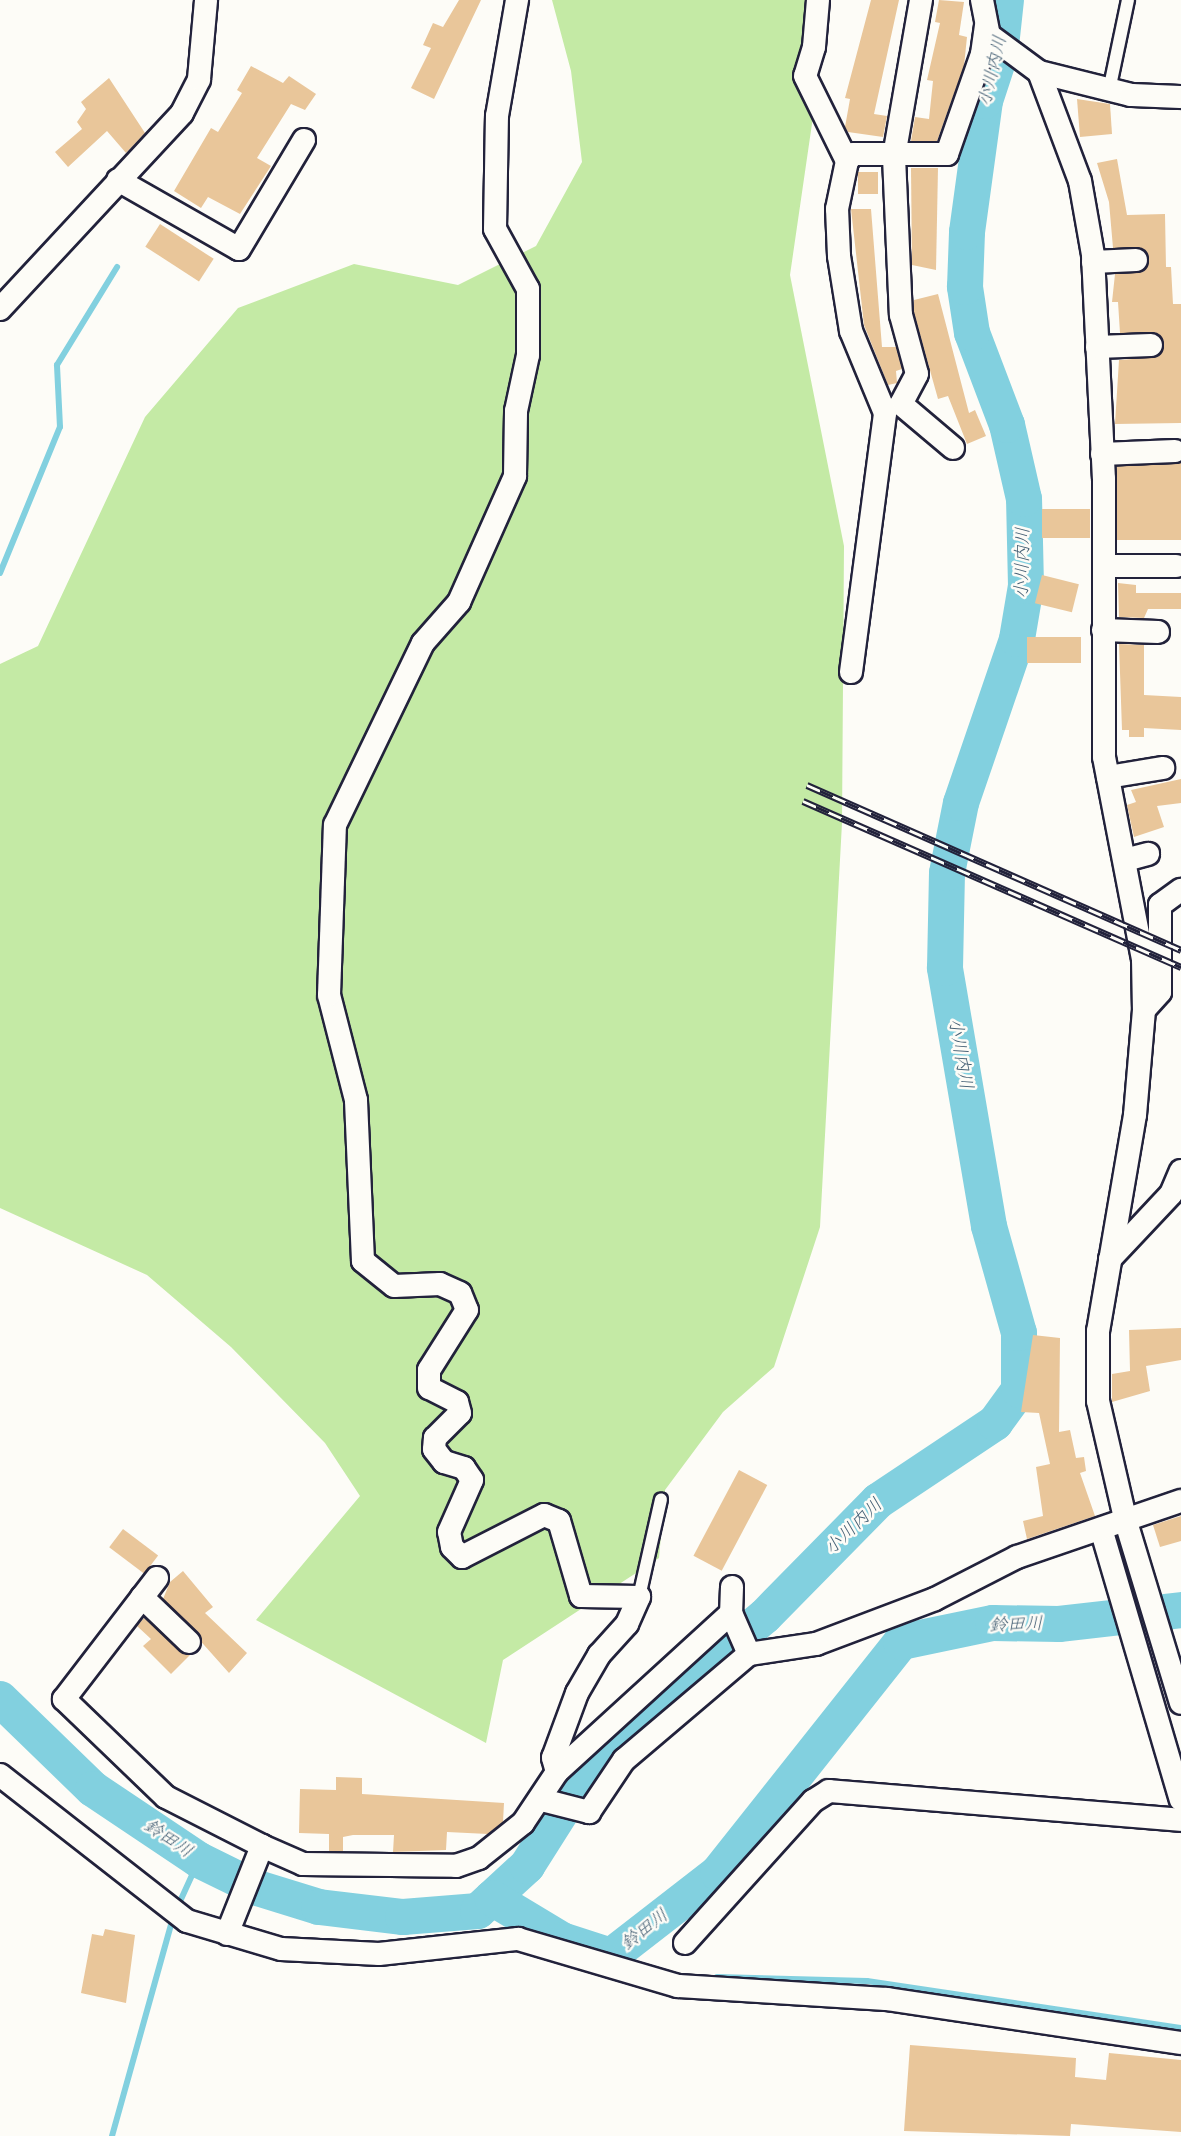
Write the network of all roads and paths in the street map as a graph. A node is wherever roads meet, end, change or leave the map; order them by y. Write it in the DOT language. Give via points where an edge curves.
graph roads {
  1 [pos="206,0"];
  2 [pos="517,0"];
  3 [pos="818,0"];
  4 [pos="921,0"];
  5 [pos="982,0"];
  6 [pos="1128,0"];
  7 [pos="988,31"];
  8 [pos="1034,68"];
  9 [pos="1110,86"];
  10 [pos="1181,97"];
  11 [pos="304,140"];
  12 [pos="894,157"];
  13 [pos="847,161"];
  14 [pos="118,180"];
  15 [pos="1136,260"];
  16 [pos="1093,262"];
  17 [pos="0,309"];
  18 [pos="1151,345"];
  19 [pos="1097,347"];
  20 [pos="893,408"];
  21 [pos="953,448"];
  22 [pos="1175,451"];
  23 [pos="1102,454"];
  24 [pos="1104,566"];
  25 [pos="1176,566"];
  26 [pos="1104,630"];
  27 [pos="1158,632"];
  28 [pos="851,672"];
  29 [pos="1163,768"];
  30 [pos="1108,777"];
  31 [pos="1149,854"];
  32 [pos="1125,860"];
  33 [pos="1181,890"];
  34 [pos="1143,1010"];
  35 [pos="1181,1171"];
  36 [pos="1110,1259"];
  37 [pos="661,1499"];
  38 [pos="1181,1501"];
  39 [pos="1126,1522"];
  40 [pos="1102,1532"];
  41 [pos="157,1578"];
  42 [pos="732,1587"];
  43 [pos="142,1597"];
  44 [pos="639,1597"];
  45 [pos="731,1613"];
  46 [pos="189,1642"];
  47 [pos="748,1651"];
  48 [pos="1181,1703"];
  49 [pos="557,1772"];
  50 [pos="0,1775"];
  51 [pos="543,1800"];
  52 [pos="1181,1800"];
  53 [pos="1181,1820"];
  54 [pos="260,1850"];
  55 [pos="227,1930"];
  56 [pos="685,1943"];
  57 [pos="1181,2043"];
  1 -- 14 [label="street" via="199,79 182,113"];
  2 -- 44 [label="street" via="497,116 495,229 528,289 528,355 516,411 515,476 459,602 423,643 335,825 329,995 356,1100 363,1261 394,1286 440,1284 460,1293 467,1311 429,1370 429,1388 458,1402 460,1413 435,1438 434,1449 444,1462 464,1468 472,1480 449,1532 452,1547 462,1557 544,1515 559,1521 581,1596"];
  3 -- 13 [label="street" via="814,47 805,76"];
  4 -- 12 [label="street"];
  5 -- 7 [label="street"];
  6 -- 9 [label="lane"];
  7 -- 8 [label="street"];
  7 -- 12 [label="street" via="947,154"];
  8 -- 9 [label="street"];
  8 -- 16 [label="street" via="1080,181"];
  9 -- 10 [label="street" via="1131,95"];
  11 -- 14 [label="street" via="239,249"];
  12 -- 13 [label="street" via="853,154"];
  12 -- 20 [label="street" via="901,315 917,374"];
  13 -- 20 [label="street" via="837,209 839,256 851,331"];
  14 -- 17 [label="street"];
  15 -- 16 [label="street"];
  16 -- 19 [label="street"];
  18 -- 19 [label="street"];
  19 -- 23 [label="street"];
  20 -- 21 [label="street"];
  20 -- 28 [label="street"];
  22 -- 23 [label="street"];
  23 -- 24 [label="street"];
  24 -- 25 [label="street"];
  24 -- 26 [label="street"];
  26 -- 27 [label="street"];
  26 -- 30 [label="street"];
  29 -- 30 [label="street"];
  30 -- 32 [label="street"];
  31 -- 32 [label="street"];
  32 -- 34 [label="street" via="1143,959"];
  33 -- 34 [label="street" via="1160,905 1160,992"];
  34 -- 36 [label="street" via="1135,1115"];
  35 -- 36 [label="street" via="1171,1194"];
  36 -- 39 [label="street" via="1098,1331 1098,1401"];
  37 -- 44 [label="lane"];
  38 -- 39 [label="street"];
  39 -- 40 [label="street"];
  39 -- 48 [label="street"];
  40 -- 47 [label="street" via="1017,1557 935,1599 816,1644"];
  40 -- 52 [label="street"];
  41 -- 43 [label="street"];
  42 -- 45 [label="street"];
  43 -- 46 [label="street"];
  43 -- 54 [label="street" via="64,1699 166,1797"];
  44 -- 49 [label="street" via="627,1624 599,1655 577,1693 553,1758"];
  45 -- 47 [label="street"];
  45 -- 49 [label="street"];
  47 -- 51 [label="street" via="624,1760 590,1812"];
  49 -- 51 [label="street"];
  50 -- 55 [label="street" via="186,1920"];
  51 -- 54 [label="street" via="479,1858 456,1866 303,1864"];
  53 -- 56 [label="street" via="829,1791 813,1801"];
  54 -- 55 [label="street"];
  55 -- 57 [label="street" via="281,1949 379,1954 519,1939 678,1986 887,1999"];
}
